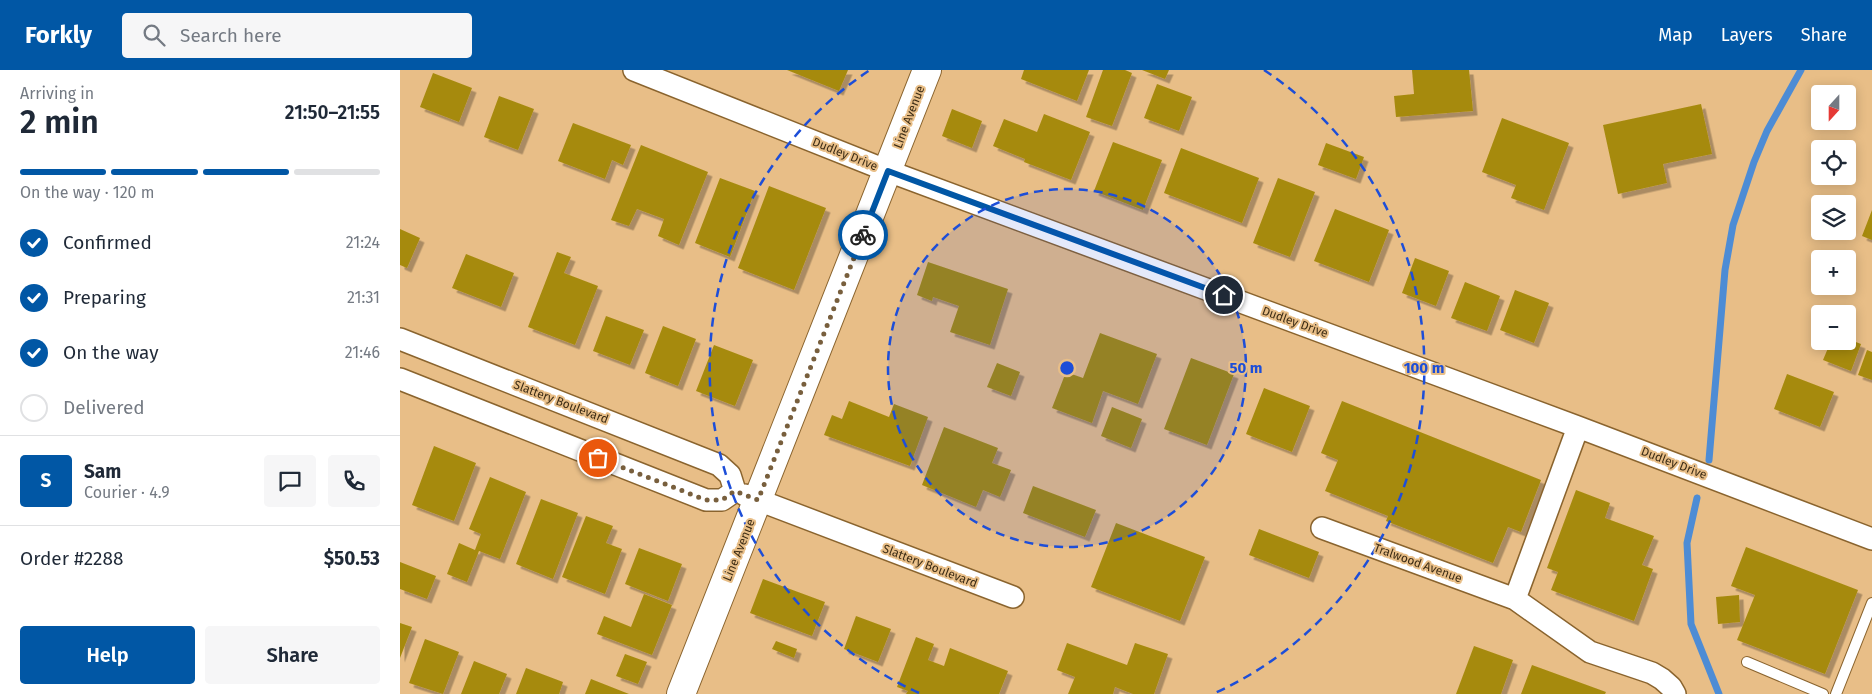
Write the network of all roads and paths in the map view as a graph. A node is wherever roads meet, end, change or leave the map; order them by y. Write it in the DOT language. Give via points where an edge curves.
graph roads {
  1 [pos="634,70"];
  2 [pos="927,70"];
  3 [pos="888,171"];
  4 [pos="400,339"];
  5 [pos="400,379"];
  6 [pos="1578,427"];
  7 [pos="747,496"];
  8 [pos="1322,528"];
  9 [pos="1872,538"];
  10 [pos="1013,597"];
  11 [pos="1515,599"];
  12 [pos="1872,603"];
  13 [pos="1747,662"];
  14 [pos="681,694"];
  15 [pos="1675,694"];
  16 [pos="1823,694"];
  17 [pos="1836,694"];
  1 -- 3 [label="street, Dudley Drive"];
  2 -- 3 [label="main road, Line Avenue"];
  3 -- 6 [label="street, Dudley Drive"];
  3 -- 7 [label="main road, Line Avenue"];
  4 -- 7 [label="street, Slattery Boulevard" via="719,464"];
  5 -- 7 [label="street" via="706,500"];
  6 -- 9 [label="street, Dudley Drive"];
  6 -- 11 [label="street"];
  7 -- 10 [label="street, Slattery Boulevard"];
  7 -- 14 [label="main road, Line Avenue"];
  8 -- 11 [label="street, Tralwood Avenue"];
  11 -- 15 [label="street, Tralwood Avenue" via="1576,644 1652,673"];
  12 -- 17 [label="lane"];
  13 -- 16 [label="lane"];
}
